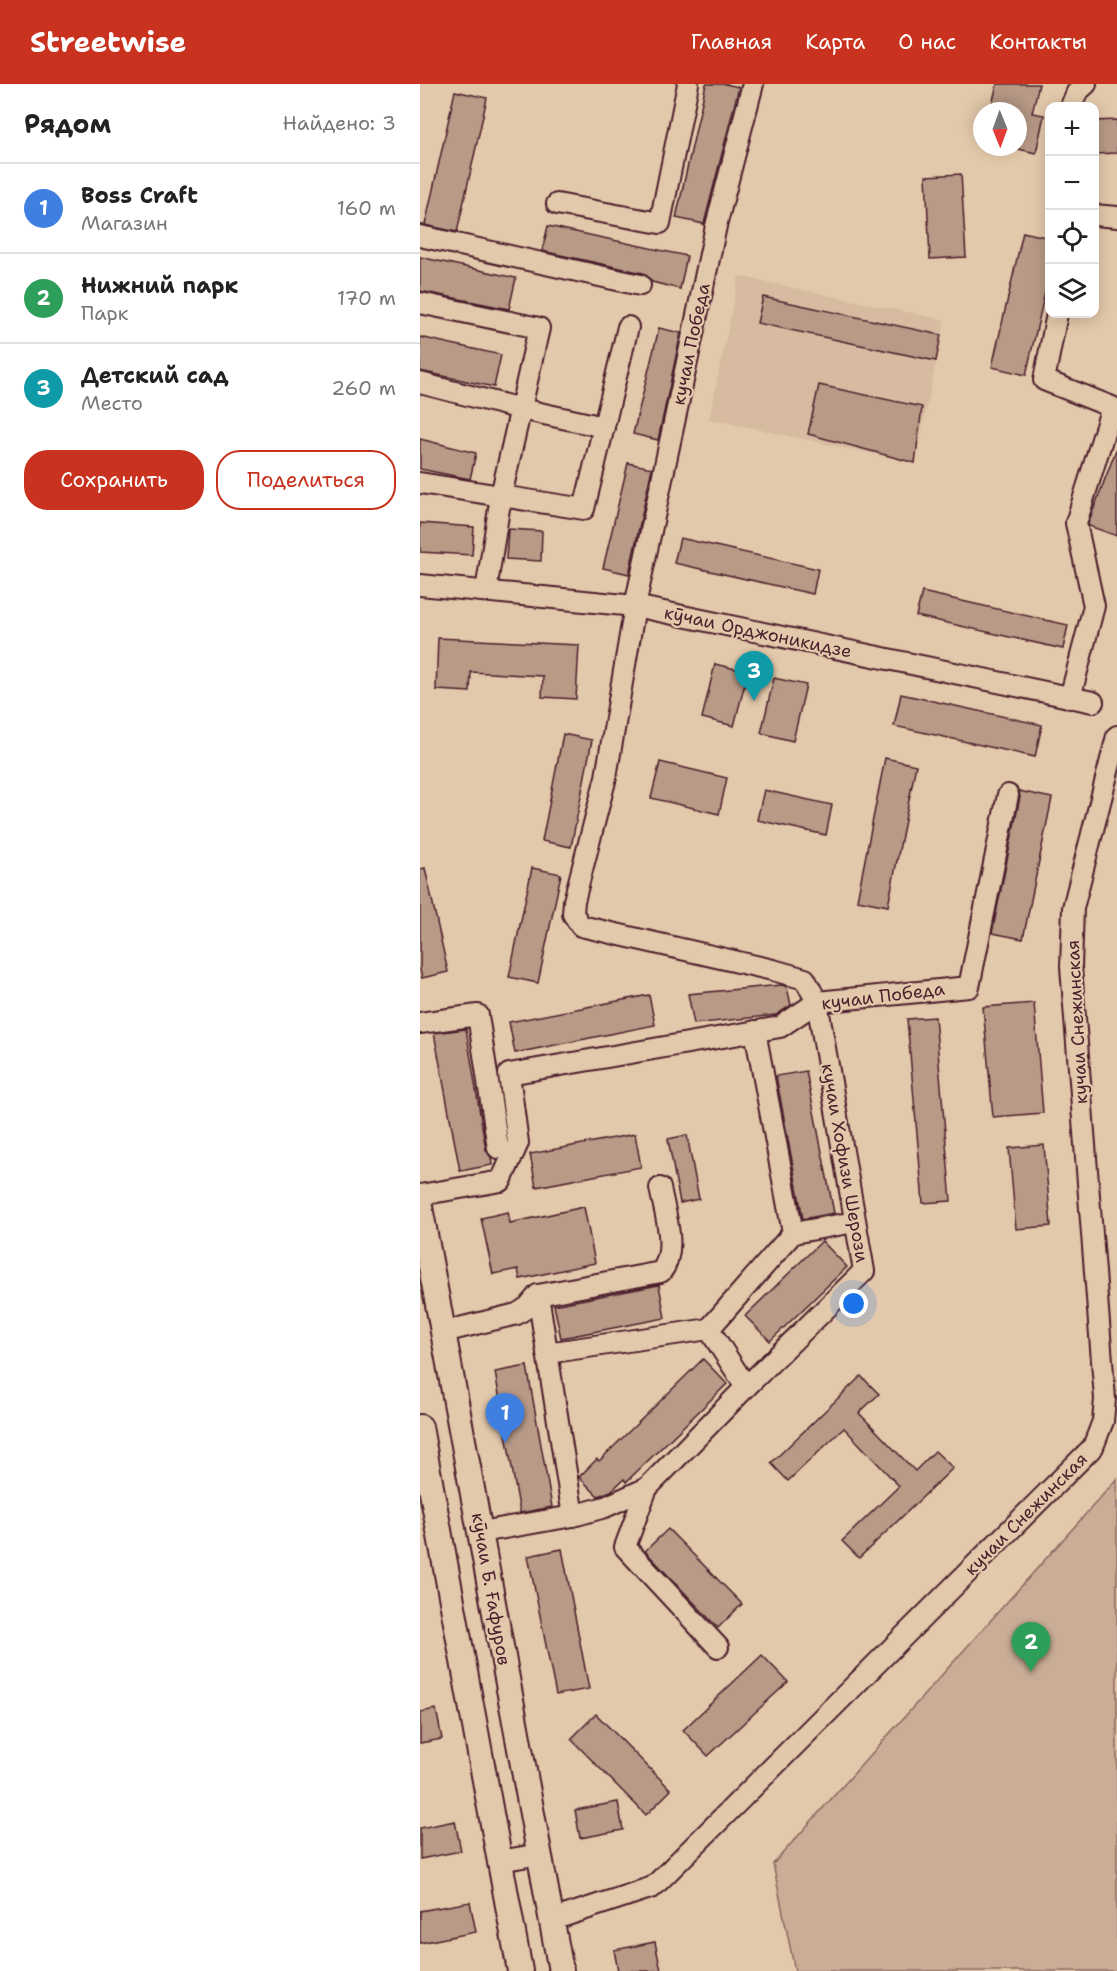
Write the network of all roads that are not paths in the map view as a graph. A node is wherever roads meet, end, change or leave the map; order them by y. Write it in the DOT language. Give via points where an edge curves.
graph roads {
  1 [pos="688,84"];
  2 [pos="753,84"];
  3 [pos="1086,84"];
  4 [pos="1073,102"];
  5 [pos="557,204"];
  6 [pos="1099,215"];
  7 [pos="1117,217"];
  8 [pos="420,236"];
  9 [pos="640,285"];
  10 [pos="420,303"];
  11 [pos="1056,318"];
  12 [pos="628,327"];
  13 [pos="420,383"];
  14 [pos="521,409"];
  15 [pos="603,427"];
  16 [pos="420,483"];
  17 [pos="501,496"];
  18 [pos="420,585"];
  19 [pos="486,591"];
  20 [pos="635,606"];
  21 [pos="1070,698"];
  22 [pos="1093,702"];
  23 [pos="1117,736"];
  24 [pos="1008,795"];
  25 [pos="817,1002"];
  26 [pos="420,1023"];
  27 [pos="754,1031"];
  28 [pos="498,1148"];
  29 [pos="660,1188"];
  30 [pos="420,1195"];
  31 [pos="420,1207"];
  32 [pos="855,1222"];
  33 [pos="793,1233"];
  34 [pos="538,1295"];
  35 [pos="709,1329"];
  36 [pos="444,1332"];
  37 [pos="547,1353"];
  38 [pos="746,1387"];
  39 [pos="420,1427"];
  40 [pos="425,1479"];
  41 [pos="647,1488"];
  42 [pos="573,1516"];
  43 [pos="481,1532"];
  44 [pos="718,1647"];
  45 [pos="540,1854"];
  46 [pos="500,1861"];
  47 [pos="552,1920"];
  48 [pos="520,1971"];
  49 [pos="561,1971"];
  1 -- 5 [label="street" via="660,224"];
  2 -- 20 [label="street, кучаи Победа" via="716,226"];
  3 -- 4 [label="street"];
  6 -- 7 [label="street"];
  8 -- 9 [label="street"];
  10 -- 14 [label="street" via="539,328"];
  11 -- 21 [label="street" via="1044,381 1112,407 1076,523 1094,606"];
  12 -- 15 [label="street"];
  13 -- 14 [label="street"];
  14 -- 15 [label="street"];
  14 -- 17 [label="street"];
  15 -- 17 [label="street" via="584,509"];
  16 -- 17 [label="street"];
  17 -- 19 [label="street"];
  18 -- 19 [label="street, кӯчаи Орджоникидзе"];
  19 -- 20 [label="street, кӯчаи Орджоникидзе"];
  20 -- 21 [label="street, кӯчаи Орджоникидзе"];
  20 -- 25 [label="street, кучаи Победа" via="606,777 573,914 580,926 805,979"];
  21 -- 22 [label="street, кӯчаи Орджоникидзе"];
  23 -- 47 [label="street, кучаи Снежинская" via="1072,908 1071,967 1105,1399 1103,1420 1093,1447 653,1887"];
  24 -- 25 [label="street, кучаи Победа" via="969,987"];
  25 -- 27 [label="street, кучаи Победа" via="780,1027"];
  25 -- 32 [label="street, кучаи Хофизи Шерози"];
  26 -- 28 [label="street" via="478,1015"];
  27 -- 30 [label="street, кучаи Победа" via="508,1074 518,1143 501,1181"];
  27 -- 33 [label="street"];
  29 -- 34 [label="street" via="670,1244 667,1264 661,1272"];
  31 -- 36 [label="main road, кӯчаи Б. Ғафуров"];
  32 -- 33 [label="street"];
  32 -- 38 [label="street, кучаи Хофизи Шерози" via="864,1271"];
  33 -- 35 [label="street"];
  34 -- 36 [label="street" via="517,1314"];
  34 -- 37 [label="street"];
  35 -- 37 [label="street"];
  35 -- 38 [label="street"];
  36 -- 43 [label="main road, кӯчаи Б. Ғафуров"];
  37 -- 42 [label="street"];
  38 -- 41 [label="street, кучаи Хофизи Шерози"];
  39 -- 40 [label="main road"];
  40 -- 46 [label="main road"];
  41 -- 42 [label="street"];
  41 -- 44 [label="street" via="625,1547"];
  42 -- 43 [label="street"];
  43 -- 45 [label="main road, кӯчаи Б. Ғафуров"];
  45 -- 46 [label="street"];
  45 -- 47 [label="main road, кӯчаи Б. Ғафуров"];
  46 -- 48 [label="main road"];
  47 -- 49 [label="main road, кӯчаи Б. Ғафуров"];
}
